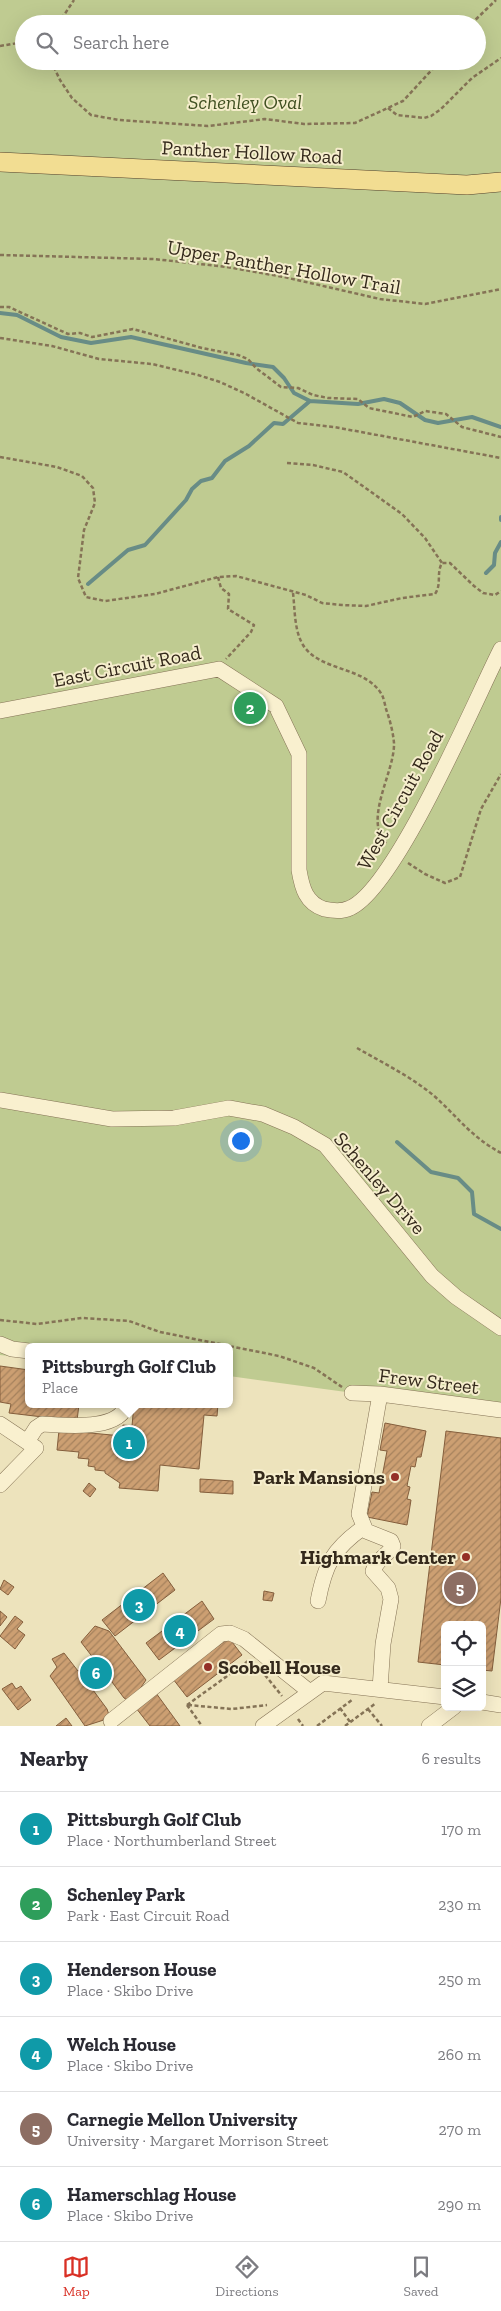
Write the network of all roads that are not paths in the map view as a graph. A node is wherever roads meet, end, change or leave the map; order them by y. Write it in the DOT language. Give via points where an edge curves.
graph roads {
  1 [pos="0,162"];
  2 [pos="501,182"];
  3 [pos="501,649"];
  4 [pos="0,711"];
  5 [pos="302,887"];
  6 [pos="0,1100"];
  7 [pos="501,1328"];
  8 [pos="0,1344"];
  9 [pos="25,1351"];
  10 [pos="352,1393"];
  11 [pos="380,1394"];
  12 [pos="125,1408"];
  13 [pos="501,1410"];
  14 [pos="0,1424"];
  15 [pos="31,1445"];
  16 [pos="0,1485"];
  17 [pos="364,1526"];
  18 [pos="318,1601"];
  19 [pos="310,1692"];
  20 [pos="379,1696"];
  21 [pos="441,1697"];
  22 [pos="486,1703"];
  23 [pos="501,1705"];
  24 [pos="449,1711"];
  25 [pos="111,1721"];
  26 [pos="263,1726"];
  27 [pos="429,1726"];
  1 -- 2 [label="main road, Panther Hollow Road" via="466,185"];
  3 -- 5 [label="street, West Circuit Road" via="437,780 397,855 375,886 350,908 337,912 309,900"];
  4 -- 5 [label="street, East Circuit Road" via="219,669 276,706 299,754 299,870"];
  6 -- 7 [label="street, Schenley Drive" via="112,1119 174,1118 229,1108 263,1114 294,1127 325,1144 432,1276"];
  8 -- 9 [label="street"];
  10 -- 11 [label="street, Frew Street"];
  11 -- 13 [label="street, Frew Street"];
  11 -- 17 [label="street" via="359,1514"];
  12 -- 15 [label="street" via="113,1420 102,1423 42,1424 36,1428"];
  14 -- 15 [label="street"];
  15 -- 16 [label="street"];
  17 -- 18 [label="street" via="332,1556 323,1574"];
  17 -- 20 [label="street" via="366,1531 391,1541 393,1546 376,1562 373,1571 388,1588 391,1599"];
  19 -- 20 [label="street" via="323,1683"];
  19 -- 25 [label="street" via="244,1639 230,1632 221,1634"];
  19 -- 26 [label="street"];
  20 -- 21 [label="street"];
  22 -- 23 [label="street"];
  24 -- 27 [label="street"];
}
